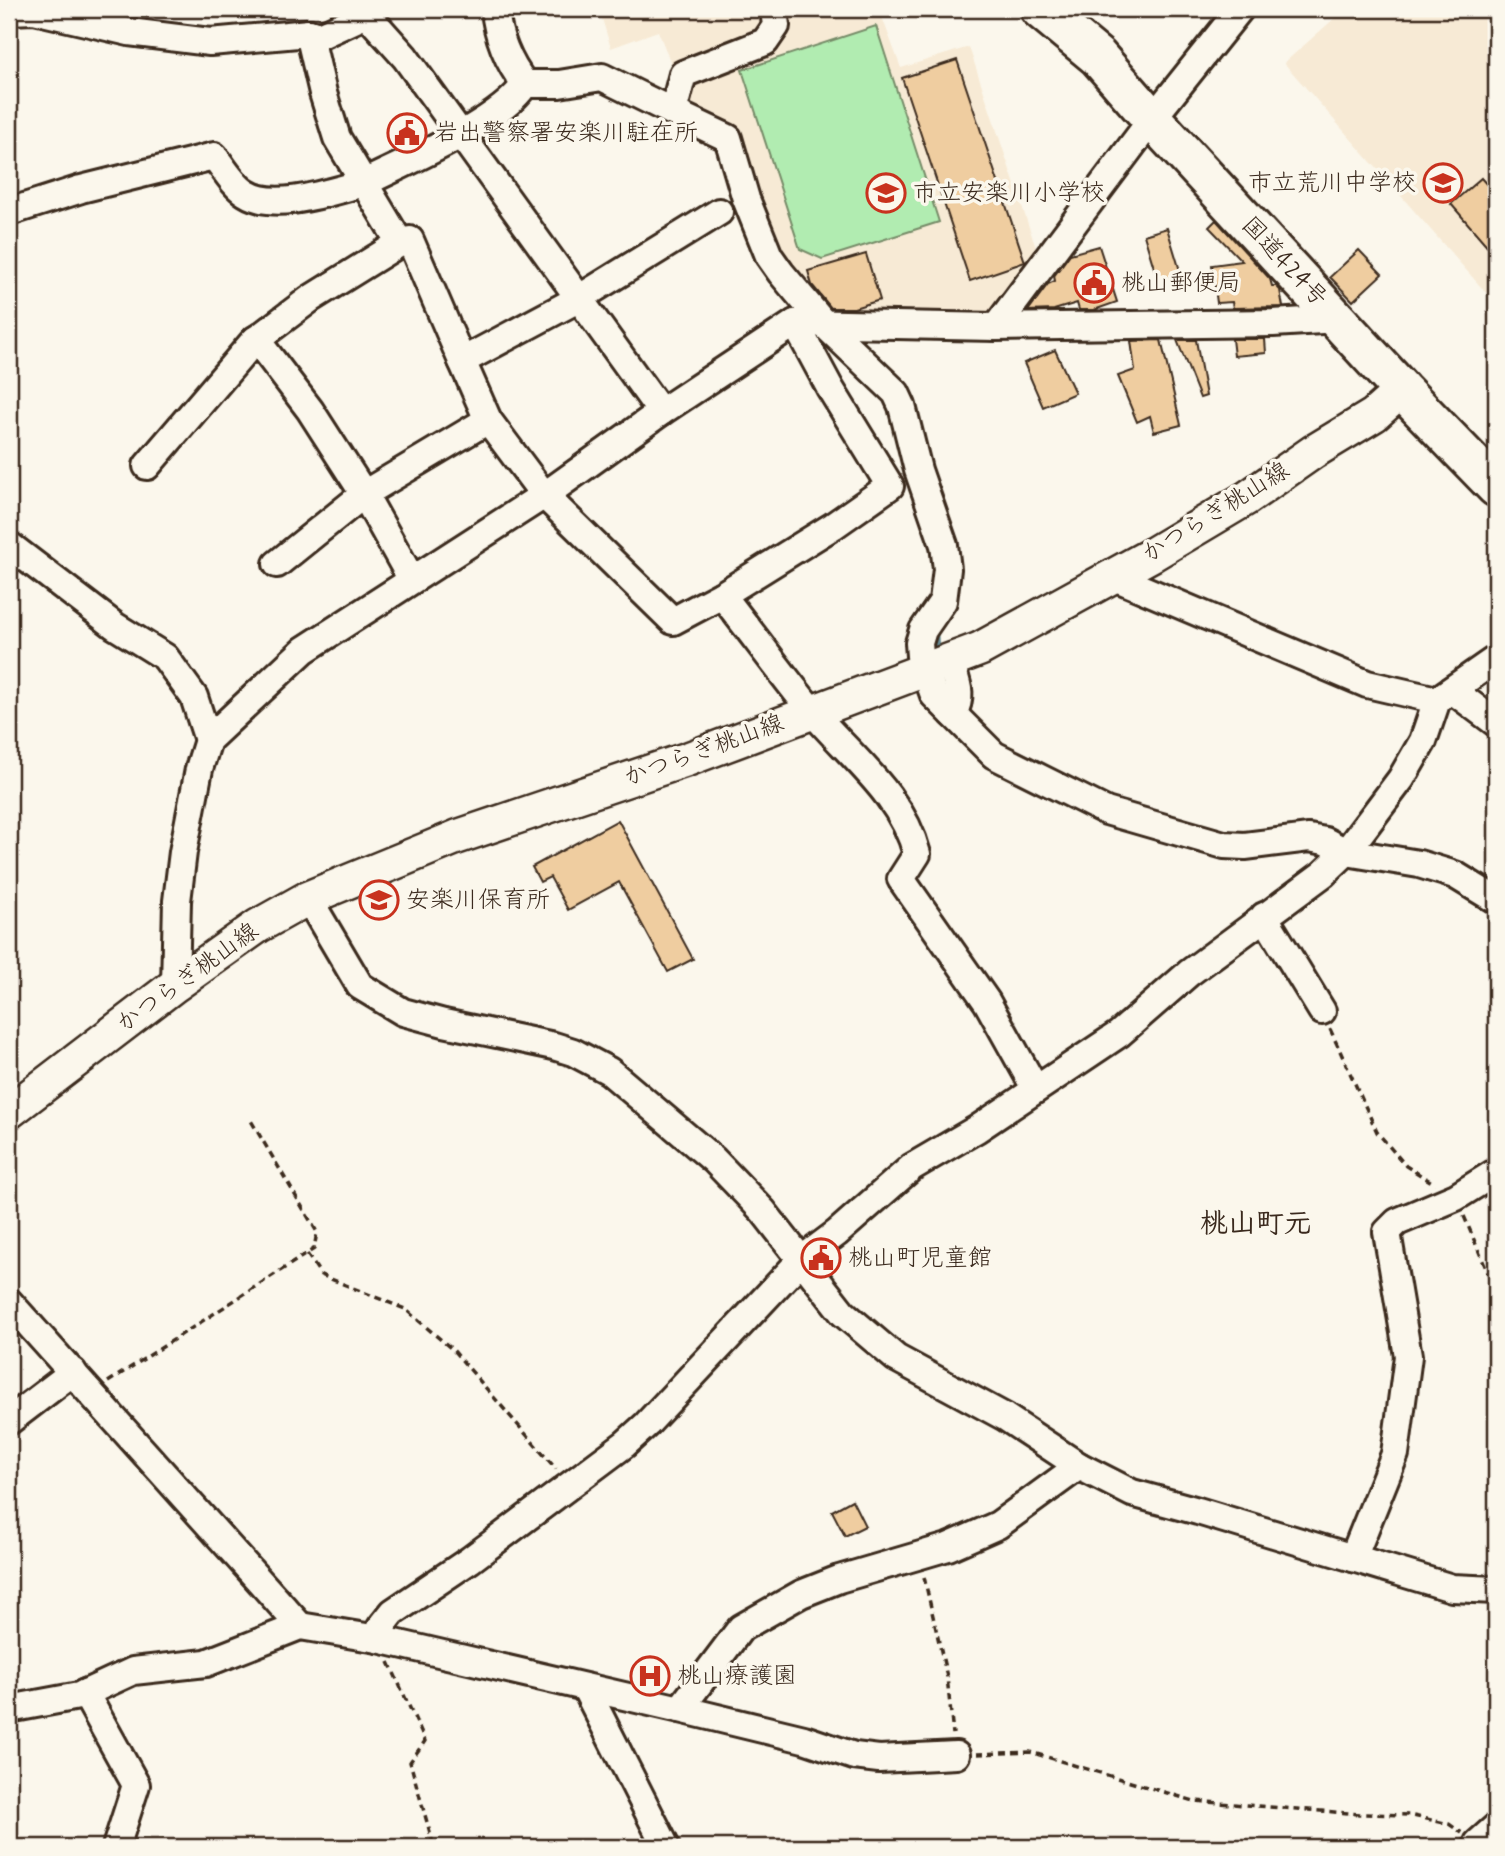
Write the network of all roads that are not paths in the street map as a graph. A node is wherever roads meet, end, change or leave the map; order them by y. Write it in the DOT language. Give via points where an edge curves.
graph roads {
  1 [pos="495,9"];
  2 [pos="774,9"];
  3 [pos="1040,9"];
  4 [pos="1240,9"];
  5 [pos="9,11"];
  6 [pos="365,11"];
  7 [pos="309,33"];
  8 [pos="525,84"];
  9 [pos="673,112"];
  10 [pos="1152,119"];
  11 [pos="460,134"];
  12 [pos="364,183"];
  13 [pos="9,212"];
  14 [pos="719,212"];
  15 [pos="400,243"];
  16 [pos="578,299"];
  17 [pos="1338,319"];
  18 [pos="795,323"];
  19 [pos="825,325"];
  20 [pos="996,327"];
  21 [pos="256,339"];
  22 [pos="462,361"];
  23 [pos="1402,390"];
  24 [pos="661,412"];
  25 [pos="488,420"];
  26 [pos="147,466"];
  27 [pos="1496,487"];
  28 [pos="363,494"];
  29 [pos="544,495"];
  30 [pos="9,545"];
  31 [pos="276,564"];
  32 [pos="1112,576"];
  33 [pos="412,580"];
  34 [pos="722,595"];
  35 [pos="1496,659"];
  36 [pos="937,666"];
  37 [pos="1445,695"];
  38 [pos="812,712"];
  39 [pos="1496,723"];
  40 [pos="208,740"];
  41 [pos="1346,852"];
  42 [pos="308,898"];
  43 [pos="1496,901"];
  44 [pos="1264,916"];
  45 [pos="175,985"];
  46 [pos="1322,1011"];
  47 [pos="1035,1088"];
  48 [pos="9,1112"];
  49 [pos="1496,1172"];
  50 [pos="802,1260"];
  51 [pos="9,1302"];
  52 [pos="73,1372"];
  53 [pos="9,1421"];
  54 [pos="1079,1466"];
  55 [pos="1353,1558"];
  56 [pos="1496,1590"];
  57 [pos="300,1626"];
  58 [pos="378,1639"];
  59 [pos="586,1689"];
  60 [pos="85,1693"];
  61 [pos="9,1709"];
  62 [pos="680,1709"];
  63 [pos="956,1755"];
  64 [pos="116,1847"];
  65 [pos="666,1847"];
  1 -- 8 [label="street" via="496,28"];
  2 -- 9 [label="street" via="776,26 765,41 683,74"];
  3 -- 10 [label="highway, 国道424号" via="1098,57"];
  4 -- 10 [label="street"];
  5 -- 7 [label="street" via="34,10 129,32 210,41"];
  6 -- 7 [label="street" via="320,36"];
  6 -- 11 [label="street" via="405,57"];
  7 -- 12 [label="street" via="337,138"];
  8 -- 9 [label="street" via="602,78"];
  8 -- 11 [label="street" via="513,100"];
  9 -- 19 [label="street" via="728,138 769,256"];
  10 -- 17 [label="highway, 国道424号"];
  10 -- 20 [label="street"];
  11 -- 12 [label="street"];
  11 -- 16 [label="street"];
  12 -- 13 [label="street" via="288,200 262,200 246,193 214,156"];
  12 -- 15 [label="street"];
  14 -- 16 [label="street"];
  15 -- 21 [label="street"];
  15 -- 22 [label="street" via="410,240"];
  16 -- 22 [label="street"];
  16 -- 24 [label="street"];
  17 -- 20 [label="street"];
  17 -- 23 [label="highway, 国道424号"];
  18 -- 19 [label="street"];
  18 -- 24 [label="street"];
  18 -- 34 [label="street" via="890,486"];
  19 -- 20 [label="street"];
  19 -- 36 [label="street" via="896,393 902,406 944,545 943,601 919,643 920,656"];
  21 -- 26 [label="street"];
  21 -- 28 [label="street" via="310,410"];
  22 -- 25 [label="street"];
  23 -- 27 [label="highway, 国道424号"];
  23 -- 32 [label="main road, かつらぎ桃山線" via="1374,415 1247,498"];
  24 -- 29 [label="street"];
  25 -- 28 [label="street"];
  25 -- 29 [label="street"];
  28 -- 31 [label="street"];
  28 -- 33 [label="street"];
  29 -- 33 [label="street"];
  29 -- 34 [label="street" via="673,621"];
  30 -- 40 [label="street" via="115,626 164,657 194,697"];
  32 -- 36 [label="main road, かつらぎ桃山線" via="980,649"];
  32 -- 37 [label="street" via="1367,684"];
  33 -- 40 [label="street" via="304,650"];
  34 -- 38 [label="street"];
  35 -- 37 [label="street"];
  36 -- 38 [label="main road, かつらぎ桃山線"];
  36 -- 41 [label="street" via="934,695 994,755 1106,811 1224,845 1308,838"];
  37 -- 39 [label="street"];
  37 -- 41 [label="street" via="1401,779"];
  38 -- 42 [label="main road, かつらぎ桃山線" via="688,760 457,837"];
  38 -- 47 [label="street" via="883,788 913,836 918,854 901,878 987,1002"];
  40 -- 45 [label="street" via="183,852"];
  41 -- 43 [label="street" via="1455,875"];
  41 -- 44 [label="street" via="1324,874"];
  42 -- 45 [label="main road, かつらぎ桃山線" via="258,926"];
  42 -- 50 [label="street" via="360,986 403,1012 554,1046 609,1071 714,1160"];
  44 -- 46 [label="street"];
  44 -- 47 [label="street" via="1119,1034"];
  45 -- 48 [label="main road, かつらぎ桃山線"];
  47 -- 50 [label="street" via="912,1167"];
  49 -- 55 [label="street" via="1456,1197 1397,1222 1388,1232 1408,1356 1395,1454"];
  50 -- 54 [label="street" via="843,1314 896,1358 1005,1417"];
  50 -- 58 [label="street" via="625,1444 393,1612"];
  51 -- 52 [label="street"];
  52 -- 53 [label="street"];
  52 -- 57 [label="street"];
  54 -- 55 [label="street" via="1132,1493"];
  54 -- 62 [label="street" via="998,1525 948,1547 801,1594 741,1628"];
  55 -- 56 [label="street" via="1452,1588"];
  57 -- 58 [label="street"];
  57 -- 60 [label="street" via="206,1663 133,1671"];
  58 -- 59 [label="street"];
  59 -- 62 [label="street"];
  59 -- 65 [label="street"];
  60 -- 61 [label="street"];
  60 -- 64 [label="street" via="136,1785"];
  62 -- 63 [label="street" via="854,1756"];
}
